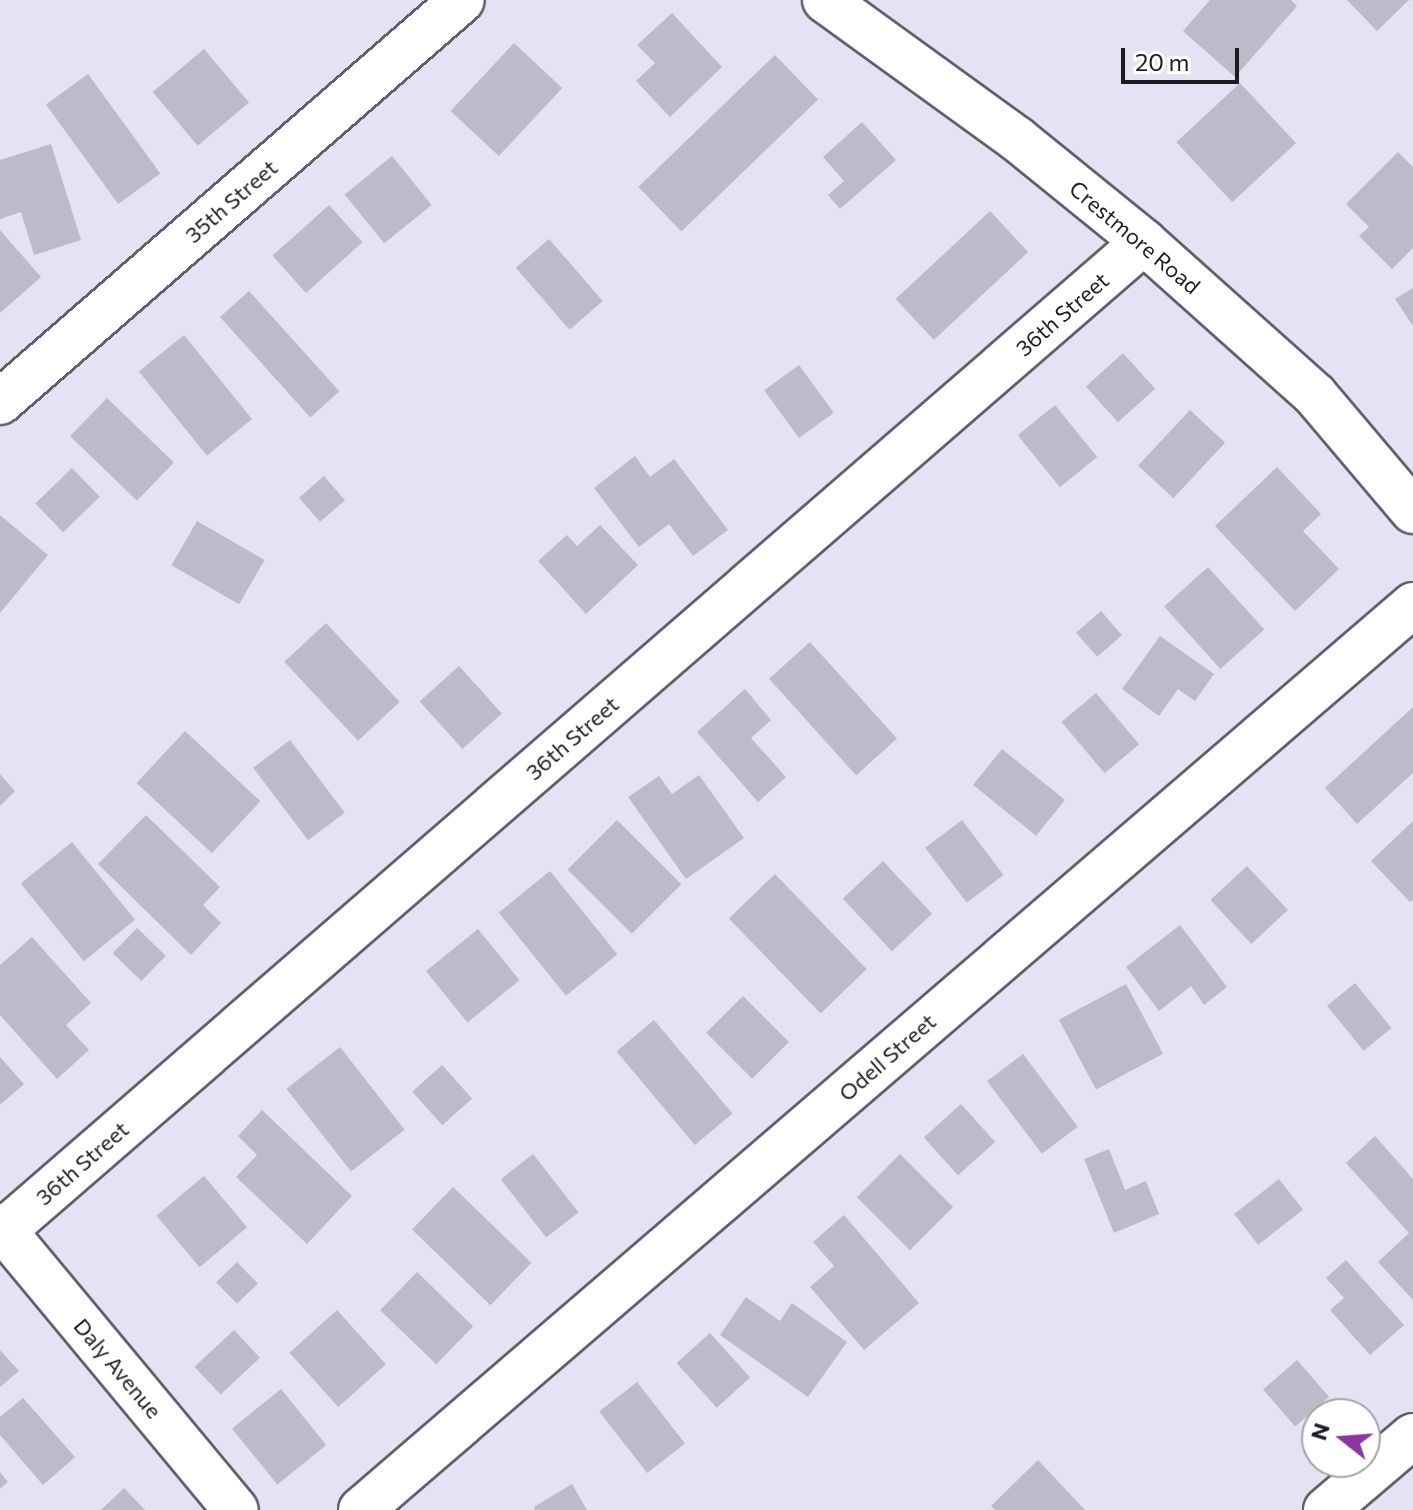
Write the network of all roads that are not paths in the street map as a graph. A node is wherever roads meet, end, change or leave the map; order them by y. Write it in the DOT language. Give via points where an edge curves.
graph roads {
  1 [pos="462,0"];
  2 [pos="825,0"];
  3 [pos="1144,242"];
  4 [pos="0,402"];
  5 [pos="1413,511"];
  6 [pos="1413,605"];
  7 [pos="1,1230"];
  8 [pos="1413,1436"];
  9 [pos="236,1510"];
  10 [pos="361,1510"];
  11 [pos="1326,1510"];
  1 -- 4 [label="street, 35th Street"];
  2 -- 3 [label="street, Crestmore Road" via="1017,139"];
  3 -- 5 [label="street, Crestmore Road" via="1315,395"];
  3 -- 7 [label="street, 36th Street"];
  6 -- 10 [label="street, Odell Street"];
  7 -- 9 [label="street, Daly Avenue"];
  8 -- 11 [label="street"];
}
